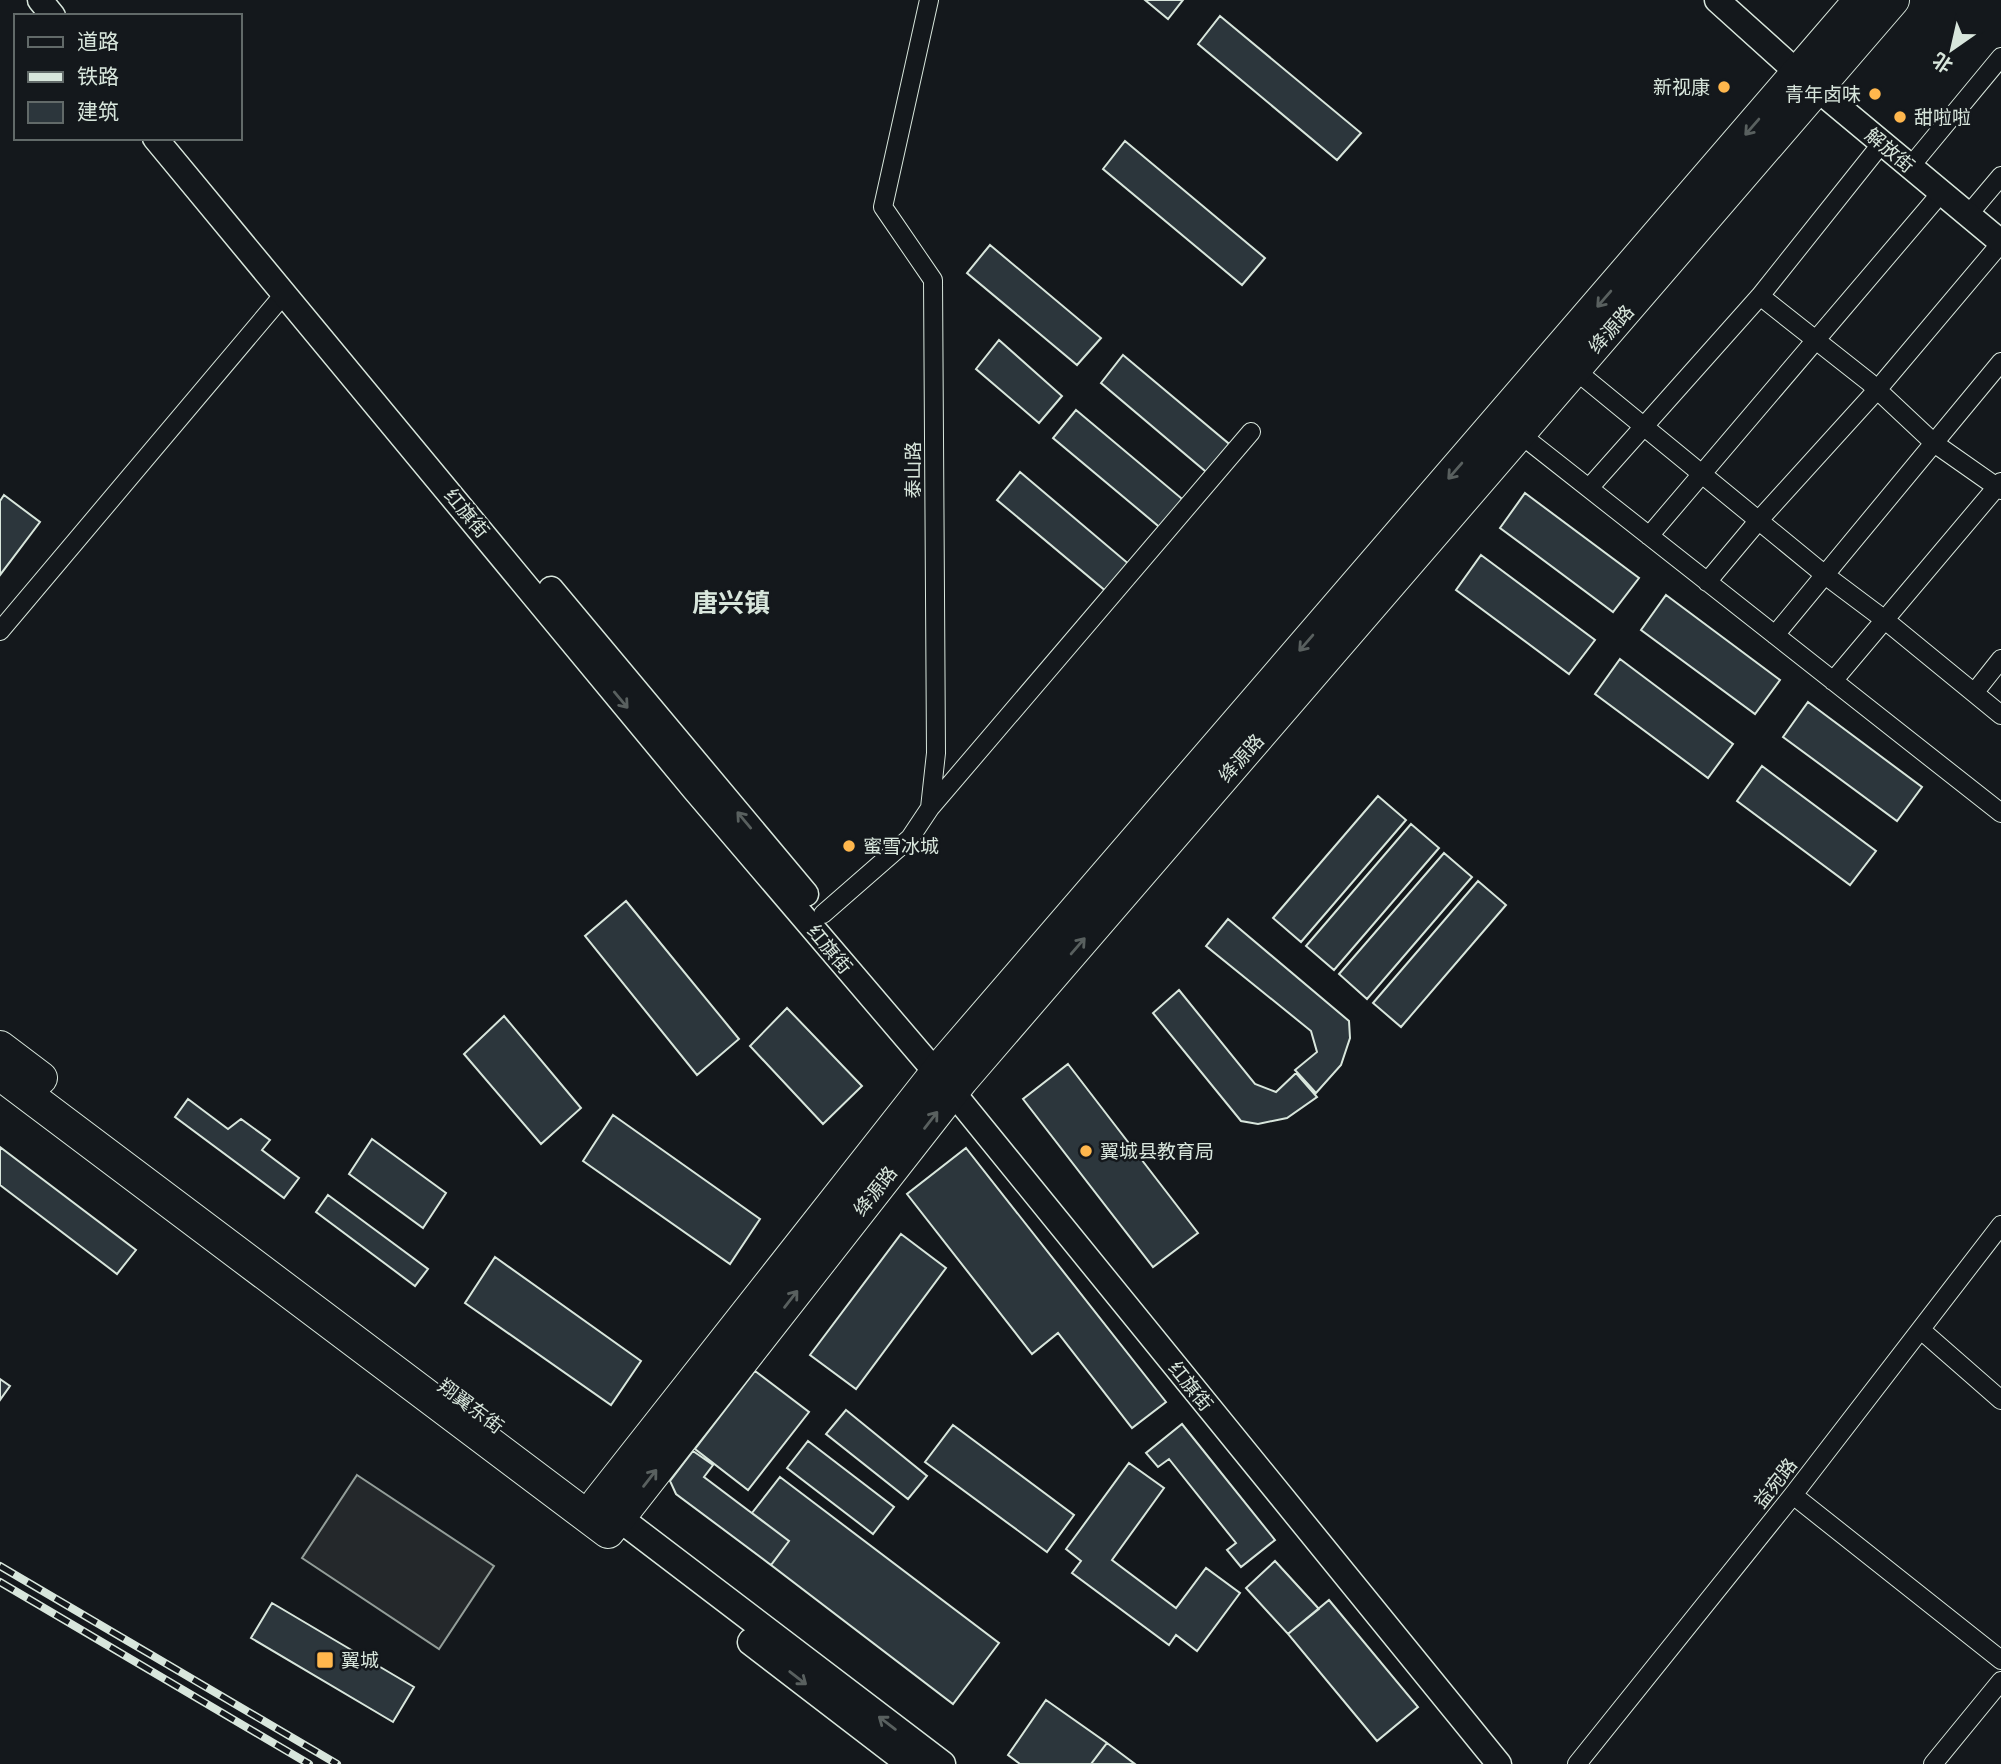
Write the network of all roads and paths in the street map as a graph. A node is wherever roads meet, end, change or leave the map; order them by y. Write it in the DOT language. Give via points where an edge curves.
graph roads {
  1 [pos="40,0"];
  2 [pos="60,0"];
  3 [pos="929,0"];
  4 [pos="1717,0"];
  5 [pos="1737,0"];
  6 [pos="1860,0"];
  7 [pos="1893,0"];
  8 [pos="51,14"];
  9 [pos="71,14"];
  10 [pos="2001,57"];
  11 [pos="1812,76"];
  12 [pos="157,140"];
  13 [pos="177,140"];
  14 [pos="1882,143"];
  15 [pos="1914,161"];
  16 [pos="2001,176"];
  17 [pos="1941,192"];
  18 [pos="1973,210"];
  19 [pos="2001,225"];
  20 [pos="2001,243"];
  21 [pos="285,293"];
  22 [pos="1760,296"];
  23 [pos="1816,342"];
  24 [pos="2001,362"];
  25 [pos="1575,370"];
  26 [pos="1877,390"];
  27 [pos="1644,426"];
  28 [pos="1251,432"];
  29 [pos="1520,434"];
  30 [pos="1934,443"];
  31 [pos="1702,475"];
  32 [pos="2000,486"];
  33 [pos="1588,488"];
  34 [pos="1759,520"];
  35 [pos="1649,536"];
  36 [pos="1825,575"];
  37 [pos="1707,582"];
  38 [pos="1885,620"];
  39 [pos="0,631"];
  40 [pos="1775,635"];
  41 [pos="2001,659"];
  42 [pos="1833,681"];
  43 [pos="1974,693"];
  44 [pos="2001,715"];
  45 [pos="930,808"];
  46 [pos="2001,813"];
  47 [pos="823,914"];
  48 [pos="0,1047"];
  49 [pos="0,1074"];
  50 [pos="949,1077"];
  51 [pos="2001,1225"];
  52 [pos="1921,1330"];
  53 [pos="2001,1400"];
  54 [pos="1793,1495"];
  55 [pos="604,1518"];
  56 [pos="2001,1660"];
  57 [pos="2001,1681"];
  58 [pos="910,1764"];
  59 [pos="942,1764"];
  60 [pos="1499,1764"];
  61 [pos="1517,1764"];
  62 [pos="1577,1764"];
  63 [pos="1933,1764"];
  1 -- 8 [label="main road"];
  2 -- 9 [label="main road"];
  3 -- 45 [label="street, 泰山路" via="883,207 933,281 936,753"];
  4 -- 11 [label="main road, 解放街"];
  5 -- 11 [label="main road"];
  6 -- 11 [label="highway, 绛源路"];
  7 -- 11 [label="highway, 绛源路"];
  10 -- 15 [label="street"];
  11 -- 14 [label="main road, 解放街"];
  11 -- 15 [label="main road"];
  11 -- 25 [label="highway, 绛源路"];
  11 -- 50 [label="highway, 绛源路, one-way"];
  12 -- 21 [label="main road, 红旗街"];
  47 -- 13 [label="main road, 红旗街, one-way"];
  14 -- 15 [label="main road, 解放街"];
  14 -- 22 [label="street"];
  15 -- 17 [label="main road, 解放街"];
  15 -- 18 [label="main road"];
  16 -- 18 [label="street"];
  17 -- 18 [label="main road, 解放街"];
  17 -- 23 [label="street"];
  18 -- 19 [label="main road"];
  18 -- 20 [label="main road, 解放街"];
  20 -- 26 [label="street"];
  21 -- 39 [label="street"];
  21 -- 50 [label="main road, 红旗街, one-way" via="694,789"];
  22 -- 23 [label="street"];
  22 -- 27 [label="street"];
  23 -- 26 [label="street"];
  23 -- 31 [label="street"];
  24 -- 30 [label="street"];
  25 -- 27 [label="street"];
  25 -- 29 [label="highway, 绛源路"];
  26 -- 30 [label="street"];
  26 -- 34 [label="street"];
  27 -- 31 [label="street"];
  27 -- 33 [label="street"];
  28 -- 45 [label="street"];
  29 -- 33 [label="street"];
  50 -- 29 [label="highway, 绛源路, one-way"];
  30 -- 32 [label="street"];
  30 -- 36 [label="street"];
  31 -- 34 [label="street"];
  31 -- 35 [label="street"];
  32 -- 38 [label="street"];
  33 -- 35 [label="street"];
  34 -- 36 [label="street"];
  34 -- 37 [label="street"];
  35 -- 37 [label="street"];
  36 -- 38 [label="street"];
  36 -- 40 [label="street"];
  37 -- 40 [label="street"];
  38 -- 42 [label="street"];
  38 -- 43 [label="street"];
  40 -- 42 [label="street"];
  41 -- 43 [label="street"];
  42 -- 46 [label="street"];
  43 -- 44 [label="street"];
  45 -- 47 [label="street, 泰山路" via="910,838"];
  47 -- 50 [label="main road, 红旗街"];
  48 -- 55 [label="highway, 翔翼东街"];
  49 -- 55 [label="highway, 翔翼东街"];
  50 -- 55 [label="highway, 绛源路"];
  50 -- 60 [label="main road, 红旗街"];
  50 -- 61 [label="main road, 红旗街"];
  51 -- 52 [label="street, 益宛路"];
  52 -- 53 [label="street"];
  52 -- 54 [label="street, 益宛路"];
  54 -- 56 [label="street"];
  54 -- 62 [label="street, 益宛路"];
  55 -- 58 [label="main road, 翔翼东街, one-way"];
  59 -- 55 [label="main road, 翔翼东街, one-way"];
  57 -- 63 [label="street"];
}
